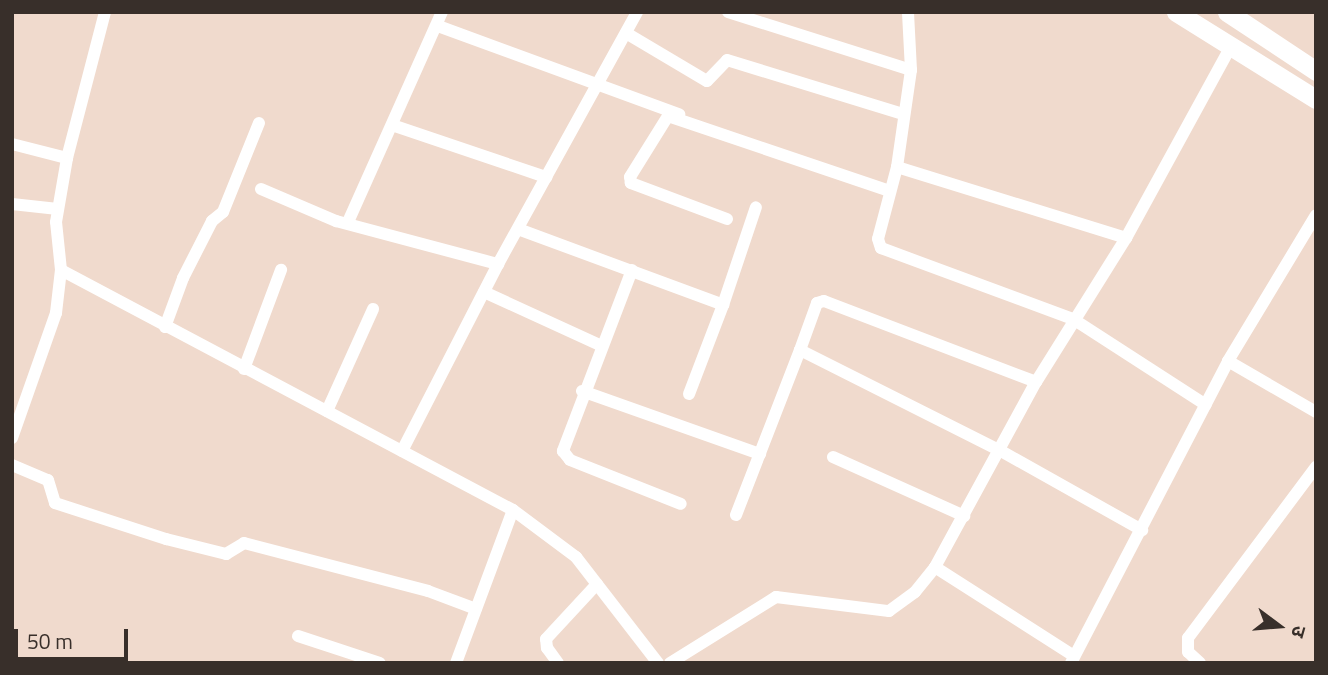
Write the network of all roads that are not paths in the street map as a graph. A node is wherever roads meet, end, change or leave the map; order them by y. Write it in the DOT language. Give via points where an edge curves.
graph roads {
  1 [pos="105,12"];
  2 [pos="442,12"];
  3 [pos="637,12"];
  4 [pos="728,12"];
  5 [pos="908,12"];
  6 [pos="1227,12"];
  7 [pos="1177,13"];
  8 [pos="438,26"];
  9 [pos="626,33"];
  10 [pos="1231,46"];
  11 [pos="911,70"];
  12 [pos="1316,71"];
  13 [pos="599,85"];
  14 [pos="1316,99"];
  15 [pos="903,114"];
  16 [pos="260,123"];
  17 [pos="392,125"];
  18 [pos="12,144"];
  19 [pos="67,158"];
  20 [pos="897,167"];
  21 [pos="824,168"];
  22 [pos="546,177"];
  23 [pos="261,189"];
  24 [pos="890,191"];
  25 [pos="12,204"];
  26 [pos="756,207"];
  27 [pos="58,209"];
  28 [pos="1316,215"];
  29 [pos="727,219"];
  30 [pos="348,222"];
  31 [pos="518,229"];
  32 [pos="1126,238"];
  33 [pos="498,264"];
  34 [pos="61,270"];
  35 [pos="281,270"];
  36 [pos="632,270"];
  37 [pos="484,292"];
  38 [pos="723,305"];
  39 [pos="373,309"];
  40 [pos="1073,320"];
  41 [pos="165,327"];
  42 [pos="601,346"];
  43 [pos="800,351"];
  44 [pos="1228,361"];
  45 [pos="244,369"];
  46 [pos="1036,382"];
  47 [pos="582,391"];
  48 [pos="688,394"];
  49 [pos="1206,405"];
  50 [pos="327,411"];
  51 [pos="1316,412"];
  52 [pos="16,417"];
  53 [pos="12,438"];
  54 [pos="402,451"];
  55 [pos="1002,451"];
  56 [pos="760,454"];
  57 [pos="832,457"];
  58 [pos="12,465"];
  59 [pos="1316,467"];
  60 [pos="681,504"];
  61 [pos="513,510"];
  62 [pos="736,515"];
  63 [pos="964,516"];
  64 [pos="1142,530"];
  65 [pos="935,567"];
  66 [pos="597,584"];
  67 [pos="476,609"];
  68 [pos="298,636"];
  69 [pos="1073,659"];
  70 [pos="380,663"];
  71 [pos="456,663"];
  72 [pos="558,663"];
  73 [pos="658,663"];
  74 [pos="670,663"];
  75 [pos="1200,663"];
  1 -- 19 [label="street"];
  2 -- 8 [label="street"];
  3 -- 9 [label="street"];
  4 -- 11 [label="street"];
  5 -- 11 [label="street"];
  6 -- 12 [label="main road"];
  7 -- 10 [label="main road"];
  8 -- 13 [label="street"];
  8 -- 17 [label="street"];
  9 -- 13 [label="street"];
  9 -- 15 [label="street" via="708,81 727,60"];
  10 -- 14 [label="main road"];
  10 -- 32 [label="street"];
  11 -- 15 [label="street"];
  13 -- 21 [label="street"];
  13 -- 22 [label="street"];
  15 -- 20 [label="street"];
  16 -- 41 [label="street" via="223,212 212,220 183,278"];
  17 -- 22 [label="street"];
  17 -- 30 [label="street"];
  18 -- 19 [label="street"];
  19 -- 27 [label="street"];
  20 -- 24 [label="street"];
  20 -- 32 [label="street"];
  21 -- 24 [label="street"];
  21 -- 29 [label="street" via="668,116 630,177 631,183"];
  22 -- 31 [label="street"];
  23 -- 30 [label="street" via="330,219"];
  24 -- 40 [label="street" via="878,239 880,248"];
  25 -- 27 [label="street"];
  26 -- 38 [label="street"];
  27 -- 34 [label="street"];
  28 -- 44 [label="street"];
  30 -- 33 [label="street"];
  31 -- 33 [label="street"];
  31 -- 36 [label="street"];
  32 -- 40 [label="street"];
  33 -- 37 [label="street"];
  34 -- 41 [label="street"];
  34 -- 52 [label="street" via="52,329"];
  35 -- 45 [label="street"];
  36 -- 38 [label="street"];
  36 -- 42 [label="street"];
  37 -- 42 [label="street"];
  37 -- 54 [label="street"];
  38 -- 48 [label="street"];
  39 -- 50 [label="street"];
  40 -- 46 [label="street"];
  40 -- 49 [label="street"];
  41 -- 45 [label="street"];
  42 -- 47 [label="street"];
  43 -- 46 [label="street" via="817,303 824,301"];
  43 -- 55 [label="street"];
  43 -- 56 [label="street"];
  44 -- 49 [label="street"];
  44 -- 51 [label="street"];
  45 -- 50 [label="street"];
  46 -- 55 [label="street"];
  47 -- 56 [label="street"];
  47 -- 60 [label="street" via="563,444 565,456"];
  49 -- 64 [label="street"];
  50 -- 54 [label="street"];
  52 -- 53 [label="street"];
  54 -- 61 [label="street"];
  55 -- 63 [label="street"];
  55 -- 64 [label="street"];
  56 -- 62 [label="street"];
  57 -- 63 [label="street"];
  58 -- 67 [label="street" via="48,480 55,503 157,536 226,554 240,543 256,545 365,578 428,591"];
  59 -- 75 [label="street" via="1188,638 1188,652"];
  61 -- 66 [label="street" via="566,547"];
  61 -- 67 [label="street"];
  63 -- 65 [label="street"];
  64 -- 69 [label="street"];
  65 -- 69 [label="street"];
  65 -- 74 [label="street" via="915,592 889,611 776,597"];
  66 -- 72 [label="street" via="546,639"];
  66 -- 73 [label="street"];
  67 -- 71 [label="street"];
  68 -- 70 [label="street"];
}
